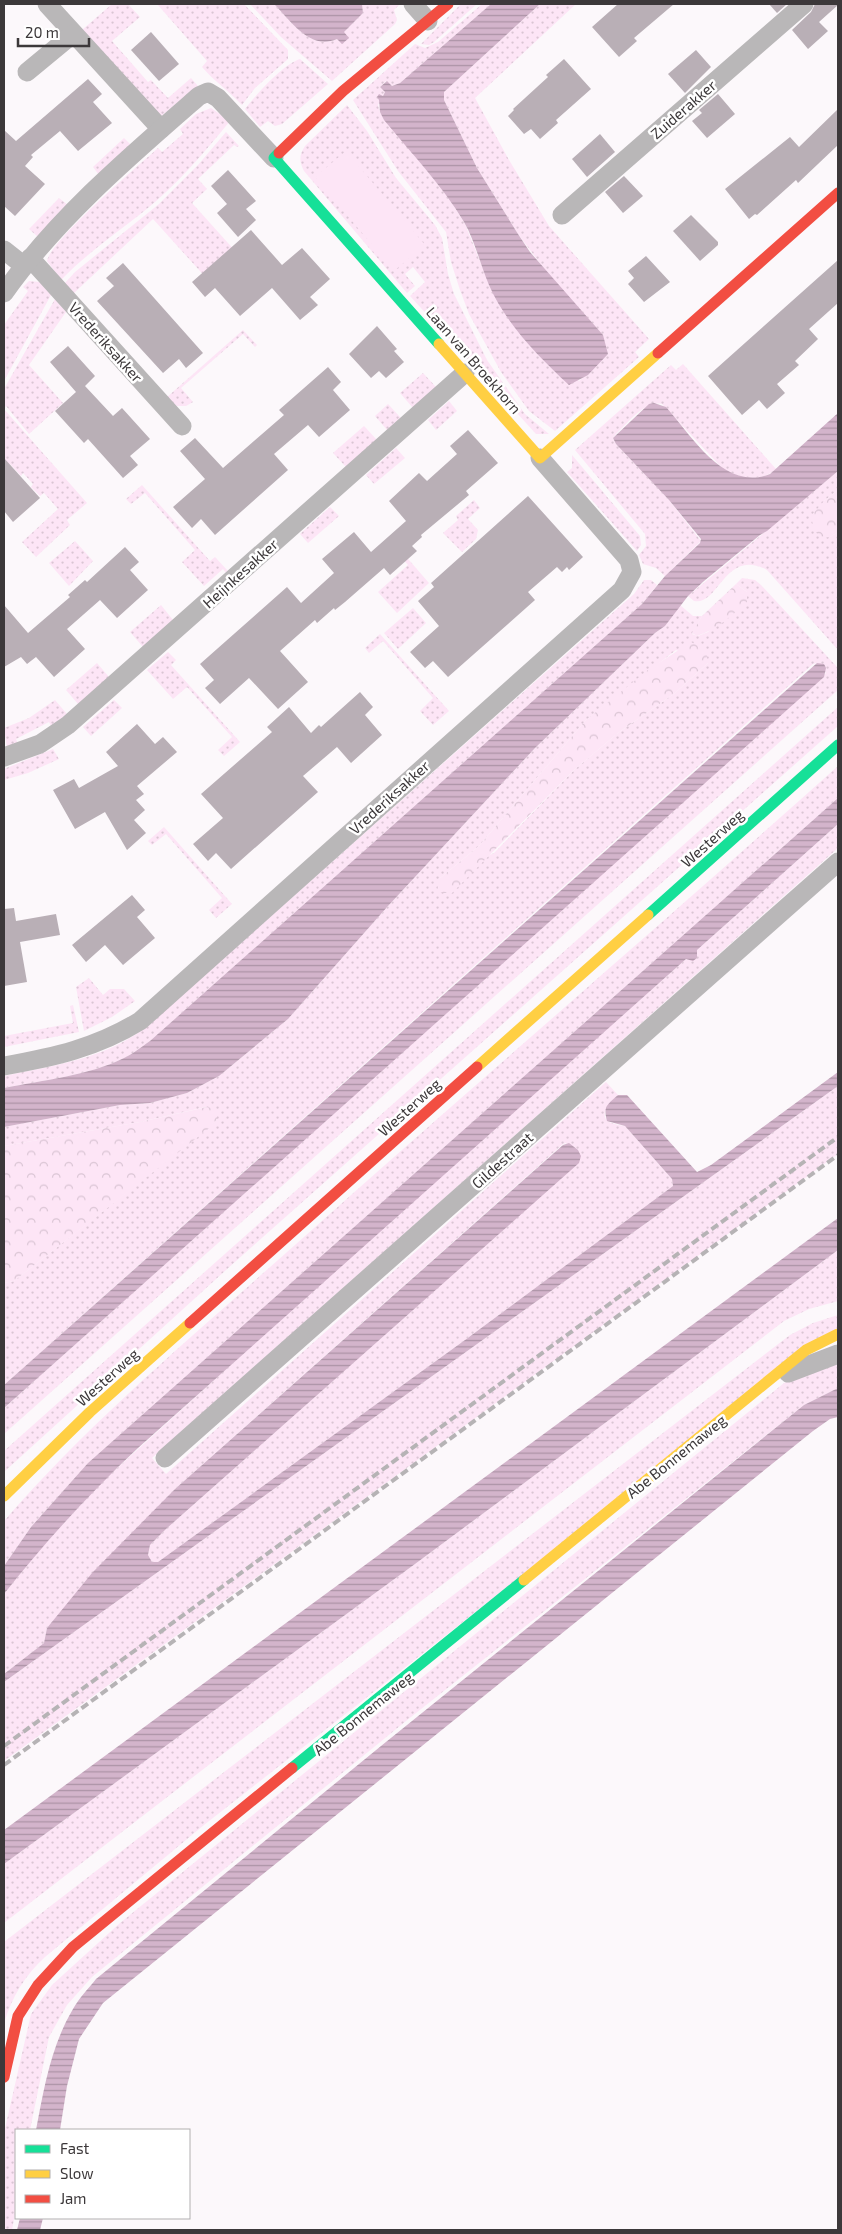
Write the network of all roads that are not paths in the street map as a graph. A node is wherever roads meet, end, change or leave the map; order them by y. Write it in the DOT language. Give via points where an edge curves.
graph roads {
  1 [pos="47,4"];
  2 [pos="413,4"];
  3 [pos="448,4"];
  4 [pos="804,4"];
  5 [pos="428,21"];
  6 [pos="72,34"];
  7 [pos="27,72"];
  8 [pos="161,129"];
  9 [pos="274,158"];
  10 [pos="838,193"];
  11 [pos="562,215"];
  12 [pos="4,250"];
  13 [pos="27,262"];
  14 [pos="4,293"];
  15 [pos="465,372"];
  16 [pos="182,426"];
  17 [pos="540,458"];
  18 [pos="838,745"];
  19 [pos="4,757"];
  20 [pos="838,862"];
  21 [pos="4,1066"];
  22 [pos="838,1334"];
  23 [pos="838,1354"];
  24 [pos="769,1381"];
  25 [pos="165,1458"];
  26 [pos="4,1496"];
  27 [pos="4,2077"];
  1 -- 6 [label="street"];
  2 -- 5 [label="street"];
  3 -- 5 [label="street"];
  4 -- 11 [label="street, Zuiderakker"];
  5 -- 9 [label="street" via="343,91"];
  6 -- 7 [label="street"];
  6 -- 8 [label="street"];
  8 -- 9 [label="street" via="208,92 218,98"];
  8 -- 13 [label="street"];
  9 -- 15 [label="street, Laan van Broekhorn"];
  10 -- 17 [label="street"];
  12 -- 13 [label="street, Vrederiksakker"];
  13 -- 14 [label="street"];
  13 -- 16 [label="street, Vrederiksakker"];
  15 -- 17 [label="street, Laan van Broekhorn"];
  15 -- 19 [label="street, Heijnkesakker" via="68,726 40,744"];
  17 -- 21 [label="street, Vrederiksakker" via="630,560 632,572 622,590 140,1021 86,1048"];
  18 -- 26 [label="street, Westerweg" via="90,1412"];
  20 -- 25 [label="street, Gildestraat"];
  22 -- 24 [label="street, Abe Bonnemaweg" via="806,1350"];
  23 -- 24 [label="street, Abe Bonnemaweg"];
  24 -- 27 [label="street, Abe Bonnemaweg" via="73,1947 38,1984 18,2016"];
}
